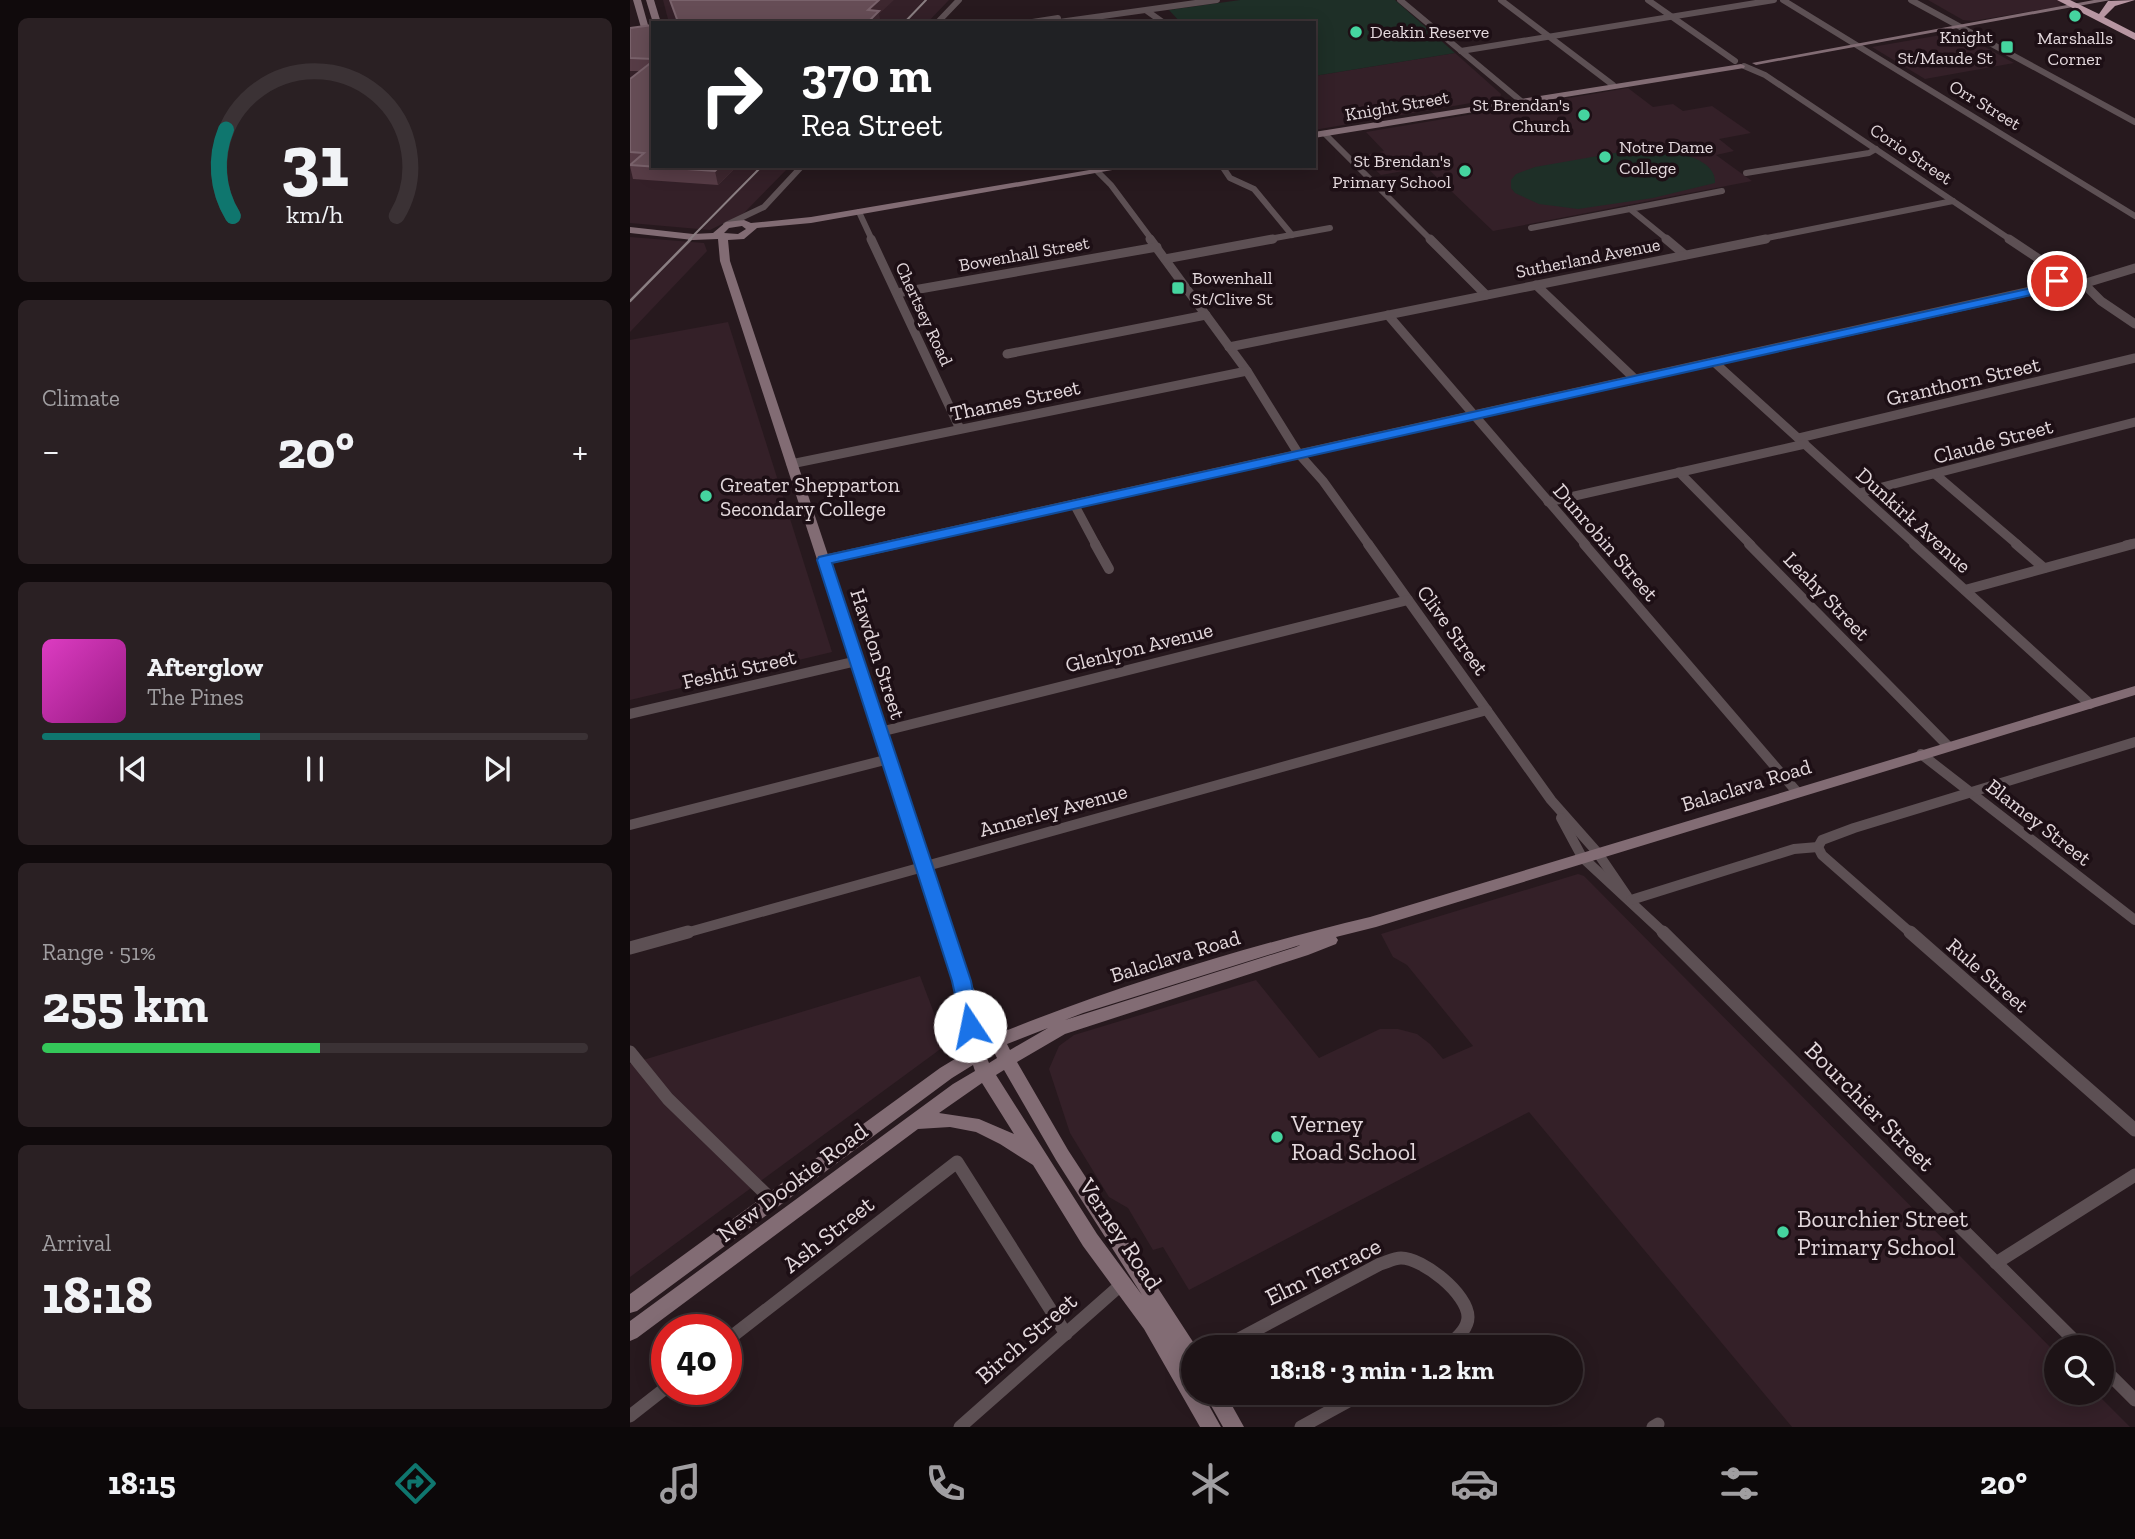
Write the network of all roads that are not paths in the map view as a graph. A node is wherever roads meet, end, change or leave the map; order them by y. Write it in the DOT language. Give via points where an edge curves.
graph roads {
  1 [pos="637,0"];
  2 [pos="650,0"];
  3 [pos="959,0"];
  4 [pos="1190,0"];
  5 [pos="1217,0"];
  6 [pos="1399,0"];
  7 [pos="1501,0"];
  8 [pos="1648,0"];
  9 [pos="1774,0"];
  10 [pos="1783,0"];
  11 [pos="1911,0"];
  12 [pos="1922,0"];
  13 [pos="2062,0"];
  14 [pos="2107,0"];
  15 [pos="2131,0"];
  16 [pos="2078,4"];
  17 [pos="1156,5"];
  18 [pos="1142,7"];
  19 [pos="2104,14"];
  20 [pos="1672,16"];
  21 [pos="656,21"];
  22 [pos="939,21"];
  23 [pos="1041,21"];
  24 [pos="1063,21"];
  25 [pos="1161,21"];
  26 [pos="1163,21"];
  27 [pos="1964,26"];
  28 [pos="2135,30"];
  29 [pos="651,34"];
  30 [pos="632,37"];
  31 [pos="1549,37"];
  32 [pos="2135,37"];
  33 [pos="1855,44"];
  34 [pos="1461,51"];
  35 [pos="1745,62"];
  36 [pos="1765,75"];
  37 [pos="1613,85"];
  38 [pos="1521,101"];
  39 [pos="2135,122"];
  40 [pos="1325,134"];
  41 [pos="1316,135"];
  42 [pos="1876,149"];
  43 [pos="800,168"];
  44 [pos="1119,168"];
  45 [pos="1223,168"];
  46 [pos="1101,171"];
  47 [pos="1722,191"];
  48 [pos="1953,201"];
  49 [pos="764,206"];
  50 [pos="1630,209"];
  51 [pos="859,212"];
  52 [pos="2135,216"];
  53 [pos="1330,228"];
  54 [pos="1531,228"];
  55 [pos="630,230"];
  56 [pos="749,230"];
  57 [pos="722,232"];
  58 [pos="1292,235"];
  59 [pos="1157,247"];
  60 [pos="1685,255"];
  61 [pos="1165,259"];
  62 [pos="2039,259"];
  63 [pos="725,261"];
  64 [pos="2135,268"];
  65 [pos="2118,272"];
  66 [pos="2074,276"];
  67 [pos="2058,279"];
  68 [pos="2086,284"];
  69 [pos="1536,285"];
  70 [pos="2071,288"];
  71 [pos="2031,291"];
  72 [pos="897,293"];
  73 [pos="1486,295"];
  74 [pos="2101,301"];
  75 [pos="1206,315"];
  76 [pos="1388,315"];
  77 [pos="2135,324"];
  78 [pos="1229,347"];
  79 [pos="1007,354"];
  80 [pos="2135,358"];
  81 [pos="1714,362"];
  82 [pos="1247,371"];
  83 [pos="1634,379"];
  84 [pos="1474,415"];
  85 [pos="2135,422"];
  86 [pos="960,429"];
  87 [pos="1802,441"];
  88 [pos="1303,452"];
  89 [pos="791,464"];
  90 [pos="1679,472"];
  91 [pos="1935,474"];
  92 [pos="1859,494"];
  93 [pos="1548,502"];
  94 [pos="1074,504"];
  95 [pos="2135,543"];
  96 [pos="824,560"];
  97 [pos="2044,568"];
  98 [pos="1109,569"];
  99 [pos="1965,590"];
  100 [pos="1408,600"];
  101 [pos="857,661"];
  102 [pos="2135,690"];
  103 [pos="2090,704"];
  104 [pos="1487,710"];
  105 [pos="630,714"];
  106 [pos="880,732"];
  107 [pos="2135,742"];
  108 [pos="1948,746"];
  109 [pos="1921,754"];
  110 [pos="889,759"];
  111 [pos="1797,792"];
  112 [pos="1969,792"];
  113 [pos="630,825"];
  114 [pos="1818,847"];
  115 [pos="1590,855"];
  116 [pos="924,866"];
  117 [pos="1629,898"];
  118 [pos="2133,916"];
  119 [pos="1370,923"];
  120 [pos="630,948"];
  121 [pos="962,981"];
  122 [pos="997,1041"];
  123 [pos="630,1052"];
  124 [pos="977,1054"];
  125 [pos="1008,1058"];
  126 [pos="985,1073"];
  127 [pos="913,1123"];
  128 [pos="2135,1130"];
  129 [pos="1042,1163"];
  130 [pos="2135,1175"];
  131 [pos="773,1200"];
  132 [pos="1996,1263"];
  133 [pos="1123,1283"];
  134 [pos="630,1304"];
  135 [pos="742,1329"];
  136 [pos="630,1332"];
  137 [pos="1066,1334"];
  138 [pos="1246,1335"];
  139 [pos="1458,1335"];
  140 [pos="2069,1335"];
  141 [pos="1181,1348"];
  142 [pos="1181,1355"];
  143 [pos="2114,1379"];
  144 [pos="651,1400"];
  145 [pos="2135,1400"];
  146 [pos="1203,1405"];
  147 [pos="1221,1405"];
  148 [pos="1341,1405"];
  149 [pos="630,1416"];
  150 [pos="960,1427"];
  151 [pos="1211,1427"];
  152 [pos="1234,1427"];
  153 [pos="1301,1427"];
  1 -- 30 [label="street" via="646,32"];
  2 -- 21 [label="street"];
  3 -- 22 [label="street"];
  4 -- 17 [label="street"];
  5 -- 17 [label="street"];
  6 -- 34 [label="street"];
  7 -- 31 [label="street"];
  8 -- 20 [label="street, Corio Street"];
  9 -- 20 [label="street"];
  10 -- 33 [label="street, Orr Street"];
  11 -- 27 [label="street"];
  12 -- 27 [label="street"];
  13 -- 16 [label="highway"];
  14 -- 16 [label="street, Knight Street"];
  15 -- 19 [label="highway" via="2112,3"];
  16 -- 19 [label="highway"];
  16 -- 27 [label="street, Knight Street"];
  16 -- 32 [label="highway"];
  17 -- 18 [label="street"];
  17 -- 26 [label="street"];
  18 -- 23 [label="street"];
  18 -- 24 [label="street"];
  18 -- 25 [label="street"];
  19 -- 28 [label="highway"];
  20 -- 31 [label="street"];
  20 -- 35 [label="street, Corio Street"];
  27 -- 33 [label="street, Knight Street"];
  27 -- 39 [label="street"];
  29 -- 30 [label="street"];
  31 -- 34 [label="street"];
  31 -- 37 [label="street"];
  33 -- 35 [label="street, Knight Street"];
  33 -- 52 [label="street, Orr Street"];
  34 -- 38 [label="street"];
  35 -- 36 [label="street, Corio Street"];
  35 -- 36 [label="street, Corio Street"];
  35 -- 37 [label="street, Knight Street"];
  36 -- 42 [label="street, Corio Street"];
  37 -- 38 [label="street, Knight Street"];
  38 -- 40 [label="street, Knight Street"];
  40 -- 41 [label="street, Knight Street"];
  40 -- 73 [label="street"];
  42 -- 42 [label="street" via="1868,153 1746,173 1849,152"];
  42 -- 48 [label="street, Corio Street"];
  43 -- 49 [label="street"];
  44 -- 46 [label="street"];
  45 -- 58 [label="street" via="1254,190"];
  46 -- 51 [label="street"];
  46 -- 59 [label="street, Clive Street"];
  47 -- 50 [label="street"];
  48 -- 60 [label="street, Sutherland Avenue"];
  48 -- 62 [label="street, Corio Street"];
  49 -- 56 [label="street"];
  49 -- 57 [label="street"];
  50 -- 54 [label="street"];
  50 -- 60 [label="street"];
  51 -- 56 [label="street"];
  51 -- 72 [label="street, Chertsey Road"];
  53 -- 58 [label="street"];
  55 -- 57 [label="street"];
  56 -- 57 [label="street" via="740,223"];
  56 -- 63 [label="street" via="730,248"];
  57 -- 63 [label="street, Hawdon Street"];
  58 -- 61 [label="street"];
  59 -- 61 [label="street, Clive Street"];
  59 -- 72 [label="street, Bowenhall Street"];
  60 -- 69 [label="street, Sutherland Avenue"];
  61 -- 75 [label="street, Clive Street"];
  62 -- 66 [label="street, Corio Street"];
  62 -- 67 [label="street, Corio Street"];
  63 -- 89 [label="street, Hawdon Street"];
  64 -- 65 [label="street"];
  65 -- 66 [label="street"];
  65 -- 68 [label="street"];
  66 -- 67 [label="street"];
  66 -- 68 [label="street, Corio Street"];
  67 -- 70 [label="street, Corio Street"];
  67 -- 71 [label="street"];
  68 -- 70 [label="street"];
  68 -- 74 [label="street"];
  69 -- 73 [label="street, Sutherland Avenue"];
  69 -- 83 [label="street"];
  70 -- 71 [label="street"];
  70 -- 74 [label="street"];
  71 -- 81 [label="street"];
  72 -- 86 [label="street, Chertsey Road"];
  73 -- 76 [label="street, Sutherland Avenue"];
  74 -- 77 [label="street"];
  75 -- 78 [label="street, Clive Street"];
  75 -- 79 [label="street"];
  76 -- 78 [label="street, Sutherland Avenue"];
  76 -- 84 [label="street, Dunrobin Street"];
  78 -- 82 [label="street, Clive Street"];
  80 -- 87 [label="street, Granthorn Street"];
  81 -- 83 [label="street"];
  81 -- 87 [label="street, Dunkirk Avenue"];
  82 -- 86 [label="street, Thames Street"];
  82 -- 88 [label="street, Clive Street"];
  83 -- 84 [label="street"];
  84 -- 88 [label="street"];
  84 -- 93 [label="street, Dunrobin Street"];
  85 -- 91 [label="street, Claude Street"];
  86 -- 89 [label="street, Thames Street"];
  87 -- 90 [label="street, Granthorn Street"];
  87 -- 92 [label="street, Dunkirk Avenue"];
  88 -- 94 [label="street"];
  88 -- 100 [label="street, Clive Street"];
  89 -- 96 [label="street, Hawdon Street"];
  90 -- 93 [label="street, Granthorn Street"];
  90 -- 108 [label="street, Leahy Street"];
  91 -- 92 [label="street, Claude Street"];
  91 -- 97 [label="street"];
  92 -- 99 [label="street, Dunkirk Avenue"];
  93 -- 111 [label="street, Dunrobin Street"];
  94 -- 96 [label="street"];
  94 -- 98 [label="street"];
  95 -- 97 [label="street"];
  96 -- 101 [label="street, Hawdon Street"];
  97 -- 99 [label="street"];
  99 -- 103 [label="street, Dunkirk Avenue"];
  100 -- 104 [label="street, Clive Street"];
  100 -- 106 [label="street, Glenlyon Avenue"];
  101 -- 105 [label="street, Feshti Street"];
  101 -- 106 [label="street, Hawdon Street"];
  102 -- 103 [label="street, Balaclava Road"];
  103 -- 108 [label="street, Balaclava Road"];
  104 -- 115 [label="street, Clive Street"];
  104 -- 116 [label="street, Annerley Avenue"];
  106 -- 110 [label="street, Hawdon Street"];
  107 -- 112 [label="street"];
  108 -- 109 [label="street, Balaclava Road"];
  109 -- 111 [label="street, Balaclava Road"];
  109 -- 112 [label="street, Blamey Street"];
  110 -- 113 [label="street"];
  110 -- 116 [label="street, Hawdon Street"];
  111 -- 115 [label="street, Balaclava Road"];
  112 -- 114 [label="street" via="1832,836"];
  112 -- 118 [label="street, Blamey Street"];
  114 -- 117 [label="street" via="1794,849"];
  114 -- 128 [label="street, Rule Street" via="1829,862"];
  115 -- 117 [label="street, Bourchier Street"];
  115 -- 119 [label="street, Balaclava Road"];
  116 -- 120 [label="street, Annerley Avenue"];
  116 -- 121 [label="street, Hawdon Street"];
  117 -- 132 [label="street, Bourchier Street"];
  119 -- 122 [label="street, Balaclava Road" via="1289,942 1104,1000"];
  119 -- 125 [label="street, Balaclava Road" via="1302,951 1059,1029"];
  121 -- 122 [label="street, Hawdon Street"];
  121 -- 124 [label="street, Hawdon Street"];
  122 -- 124 [label="street, Balaclava Road"];
  122 -- 125 [label="street, Hawdon Street"];
  123 -- 131 [label="street" via="668,1099"];
  124 -- 126 [label="street, Hawdon Street"];
  124 -- 131 [label="street, New Dookie Road"];
  125 -- 126 [label="street, Balaclava Road"];
  125 -- 141 [label="street, Verney Road" via="1062,1155 1167,1315"];
  126 -- 127 [label="street, New Dookie Road"];
  126 -- 129 [label="street, Verney Road"];
  127 -- 129 [label="street" via="972,1122 1008,1139"];
  127 -- 136 [label="street, New Dookie Road"];
  129 -- 133 [label="street, Verney Road"];
  130 -- 132 [label="street"];
  131 -- 134 [label="street, New Dookie Road"];
  132 -- 140 [label="street, Bourchier Street"];
  133 -- 137 [label="street, Birch Street"];
  133 -- 142 [label="street, Verney Road"];
  135 -- 137 [label="street, Ash Street" via="957,1162"];
  137 -- 150 [label="street, Birch Street"];
  138 -- 139 [label="street, Elm Terrace" via="1380,1264 1403,1257 1423,1265 1464,1301 1468,1317"];
  143 -- 145 [label="street"];
  144 -- 149 [label="street"];
  146 -- 151 [label="street, Verney Road"];
  147 -- 152 [label="street"];
  148 -- 153 [label="street"];
}
